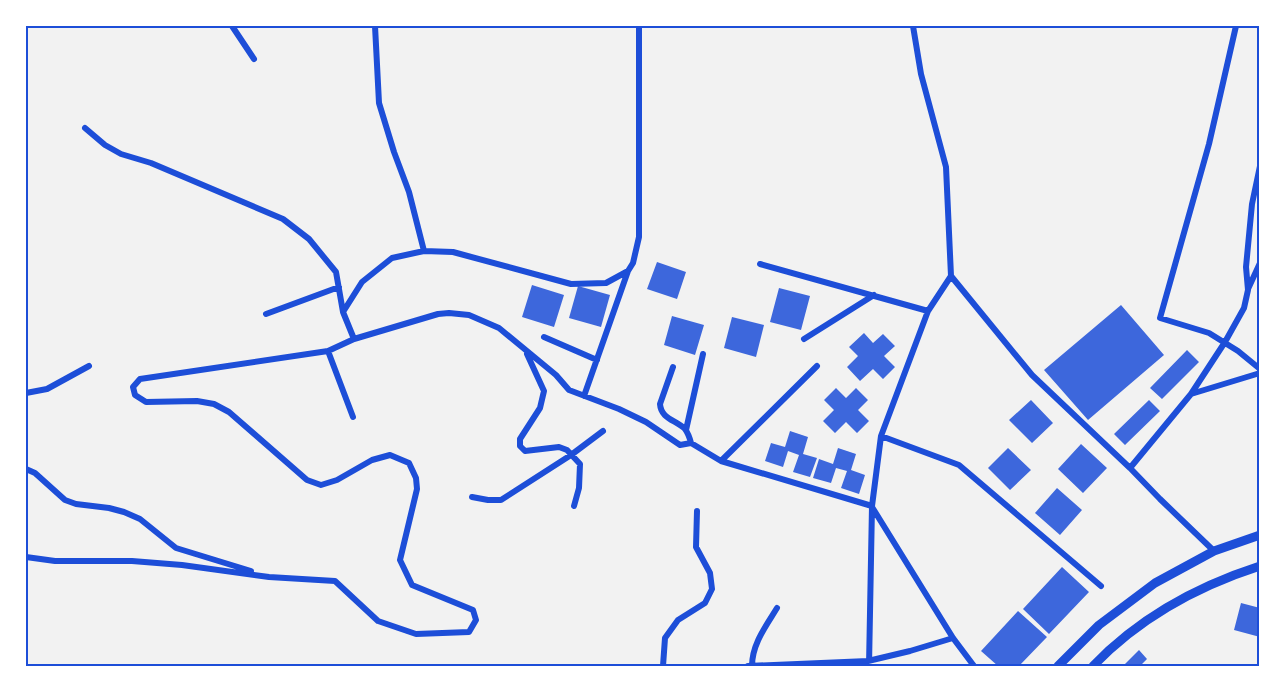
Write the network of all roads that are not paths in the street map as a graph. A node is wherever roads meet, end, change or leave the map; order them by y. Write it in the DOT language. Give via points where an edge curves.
graph roads {
  1 [pos="232,26"];
  2 [pos="375,26"];
  3 [pos="639,26"];
  4 [pos="913,26"];
  5 [pos="1236,26"];
  6 [pos="254,59"];
  7 [pos="85,128"];
  8 [pos="1260,166"];
  9 [pos="423,251"];
  10 [pos="1260,263"];
  11 [pos="760,264"];
  12 [pos="628,271"];
  13 [pos="951,276"];
  14 [pos="339,287"];
  15 [pos="1248,290"];
  16 [pos="874,296"];
  17 [pos="928,311"];
  18 [pos="343,312"];
  19 [pos="266,314"];
  20 [pos="544,337"];
  21 [pos="354,339"];
  22 [pos="804,339"];
  23 [pos="1225,342"];
  24 [pos="328,351"];
  25 [pos="525,351"];
  26 [pos="703,354"];
  27 [pos="597,360"];
  28 [pos="89,366"];
  29 [pos="817,366"];
  30 [pos="673,367"];
  31 [pos="1260,371"];
  32 [pos="26,393"];
  33 [pos="1191,394"];
  34 [pos="584,396"];
  35 [pos="353,417"];
  36 [pos="686,430"];
  37 [pos="603,431"];
  38 [pos="881,436"];
  39 [pos="692,443"];
  40 [pos="571,455"];
  41 [pos="721,461"];
  42 [pos="1130,468"];
  43 [pos="26,469"];
  44 [pos="472,497"];
  45 [pos="574,506"];
  46 [pos="872,506"];
  47 [pos="697,511"];
  48 [pos="1260,534"];
  49 [pos="1214,550"];
  50 [pos="26,557"];
  51 [pos="1260,566"];
  52 [pos="269,577"];
  53 [pos="1101,586"];
  54 [pos="777,608"];
  55 [pos="953,638"];
  56 [pos="868,664"];
  57 [pos="663,666"];
  58 [pos="750,666"];
  59 [pos="974,666"];
  60 [pos="1058,666"];
  61 [pos="1093,666"];
  1 -- 6 [label="street"];
  2 -- 9 [label="street" via="379,103 410,192"];
  3 -- 12 [label="street" via="639,237"];
  4 -- 13 [label="street" via="921,74 946,167"];
  5 -- 23 [label="street" via="1209,144 1160,318"];
  7 -- 14 [label="street" via="121,154 283,219 309,239 336,272"];
  8 -- 15 [label="street" via="1252,204 1246,267"];
  9 -- 12 [label="street" via="453,252 571,284 606,283"];
  9 -- 18 [label="street" via="392,258 362,282"];
  10 -- 15 [label="street"];
  11 -- 16 [label="street"];
  12 -- 27 [label="street"];
  13 -- 17 [label="street"];
  13 -- 42 [label="street" via="1032,375"];
  14 -- 18 [label="street"];
  14 -- 19 [label="street"];
  15 -- 23 [label="street" via="1244,308"];
  16 -- 17 [label="street"];
  16 -- 22 [label="street"];
  17 -- 38 [label="street"];
  18 -- 21 [label="street"];
  20 -- 27 [label="street"];
  21 -- 24 [label="street"];
  21 -- 25 [label="street" via="438,314 461,313 499,328"];
  23 -- 31 [label="street"];
  23 -- 33 [label="street"];
  24 -- 35 [label="street"];
  24 -- 52 [label="street" via="140,379 134,387 135,395 146,402 214,404 229,412 307,480 321,485 390,455 409,463 417,489 400,560 412,585 472,610 476,621 469,632 416,634 378,621 335,581"];
  25 -- 34 [label="street" via="569,390"];
  25 -- 40 [label="street" via="544,391 540,408 520,439 520,446 525,451 559,447"];
  26 -- 36 [label="street"];
  27 -- 34 [label="street"];
  28 -- 32 [label="street" via="47,389"];
  29 -- 41 [label="street"];
  30 -- 36 [label="street" via="661,410"];
  31 -- 33 [label="street"];
  33 -- 42 [label="street"];
  34 -- 39 [label="street" via="620,409 680,446"];
  36 -- 39 [label="street"];
  37 -- 40 [label="street"];
  38 -- 46 [label="street"];
  38 -- 53 [label="street" via="958,465"];
  39 -- 41 [label="street"];
  40 -- 44 [label="street" via="501,500"];
  40 -- 45 [label="street" via="580,464"];
  41 -- 46 [label="street"];
  42 -- 49 [label="street"];
  43 -- 52 [label="street" via="65,500 124,512 140,519 176,548"];
  46 -- 55 [label="street"];
  46 -- 56 [label="street"];
  47 -- 57 [label="street" via="696,547 710,573 712,589 705,603 678,620 665,638"];
  48 -- 49 [label="main road"];
  49 -- 60 [label="main road" via="1133,599"];
  50 -- 52 [label="street" via="182,565"];
  51 -- 61 [label="main road" via="1231,575 1172,604"];
  54 -- 58 [label="street" via="755,646"];
  55 -- 56 [label="street"];
  55 -- 59 [label="street"];
  56 -- 58 [label="street"];
}
